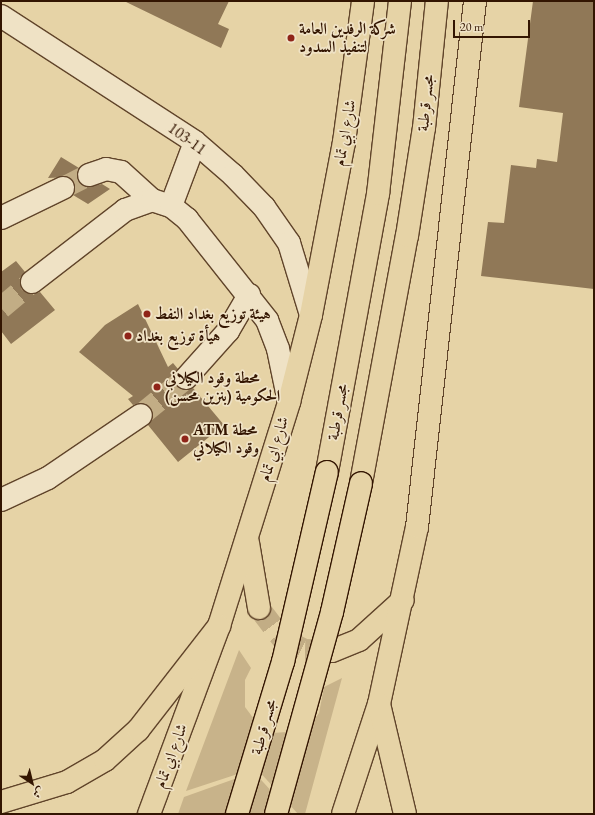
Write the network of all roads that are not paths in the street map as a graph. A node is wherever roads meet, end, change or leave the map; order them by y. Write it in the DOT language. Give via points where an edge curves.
graph roads {
  1 [pos="363,1"];
  2 [pos="400,1"];
  3 [pos="437,1"];
  4 [pos="475,1"];
  5 [pos="1,16"];
  6 [pos="195,142"];
  7 [pos="89,175"];
  8 [pos="63,188"];
  9 [pos="161,203"];
  10 [pos="1,218"];
  11 [pos="32,282"];
  12 [pos="249,295"];
  13 [pos="310,315"];
  14 [pos="186,378"];
  15 [pos="289,402"];
  16 [pos="140,415"];
  17 [pos="1,500"];
  18 [pos="247,540"];
  19 [pos="403,600"];
  20 [pos="259,608"];
  21 [pos="219,626"];
  22 [pos="332,651"];
  23 [pos="379,704"];
  24 [pos="1,802"];
  25 [pos="149,814"];
  26 [pos="237,814"];
  27 [pos="276,814"];
  28 [pos="343,814"];
  29 [pos="405,814"];
  1 -- 13 [label="main road, شارع ابي تمام" via="344,142"];
  2 -- 26 [label="main road, مجسر قرطبة, bridge" via="378,194 327,472 282,662"];
  3 -- 27 [label="main road, مجسر قرطبة, bridge" via="410,213 361,483 330,619"];
  4 -- 19 [label="main road" via="428,447"];
  5 -- 6 [label="street, 103-11"];
  6 -- 9 [label="street"];
  6 -- 13 [label="street, 103-11" via="251,193 278,224 298,264"];
  7 -- 9 [label="street" via="106,169 121,172"];
  8 -- 10 [label="street"];
  9 -- 11 [label="street" via="125,210"];
  9 -- 12 [label="street" via="182,214"];
  12 -- 14 [label="street" via="228,331"];
  12 -- 15 [label="street" via="273,334"];
  13 -- 15 [label="main road, شارع ابي تمام"];
  15 -- 18 [label="main road, شارع ابي تمام"];
  16 -- 17 [label="street" via="66,467"];
  18 -- 20 [label="main road"];
  18 -- 21 [label="main road, شارع ابي تمام"];
  19 -- 22 [label="main road" via="359,640"];
  19 -- 23 [label="main road"];
  21 -- 24 [label="main road" via="138,730 105,760 67,782"];
  21 -- 25 [label="main road, شارع ابي تمام"];
  23 -- 28 [label="main road"];
  23 -- 29 [label="main road"];
}
